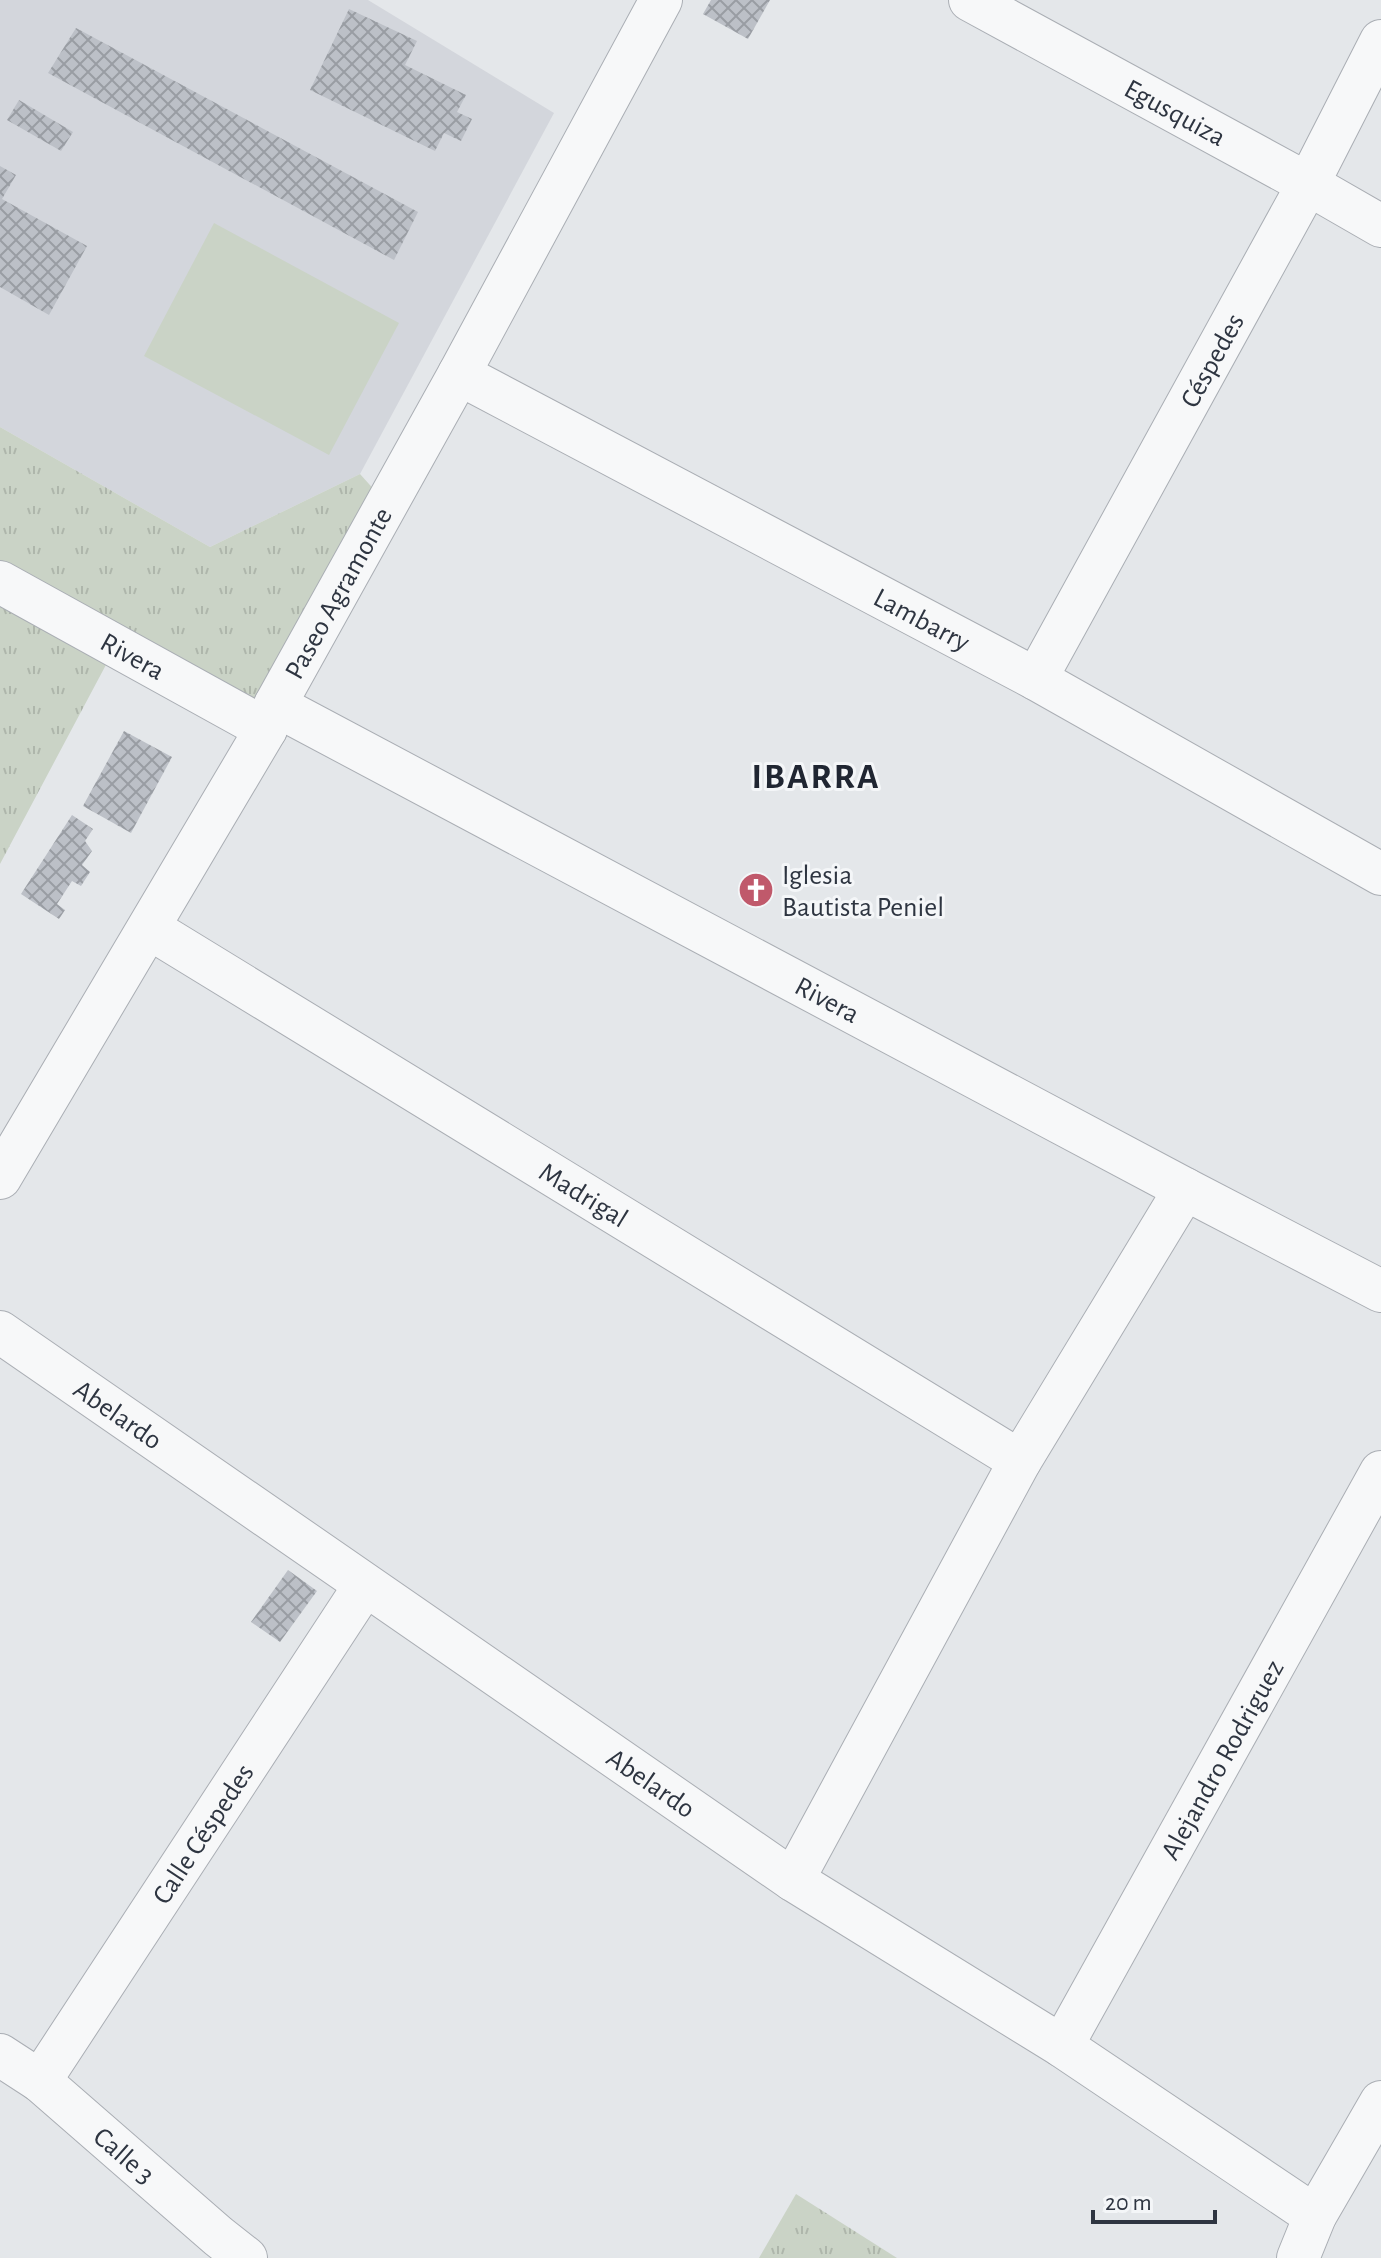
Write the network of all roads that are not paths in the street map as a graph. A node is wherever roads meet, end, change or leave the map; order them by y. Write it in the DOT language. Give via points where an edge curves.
graph roads {
  1 [pos="661,0"];
  2 [pos="970,0"];
  3 [pos="1381,41"];
  4 [pos="1308,184"];
  5 [pos="1381,226"];
  6 [pos="459,374"];
  7 [pos="0,582"];
  8 [pos="1036,679"];
  9 [pos="271,717"];
  10 [pos="1381,874"];
  11 [pos="149,928"];
  12 [pos="0,1178"];
  13 [pos="1185,1189"];
  14 [pos="1381,1291"];
  15 [pos="0,1332"];
  16 [pos="1020,1461"];
  17 [pos="1381,1472"];
  18 [pos="365,1585"];
  19 [pos="793,1880"];
  20 [pos="1062,2046"];
  21 [pos="0,2055"];
  22 [pos="40,2081"];
  23 [pos="1381,2102"];
  24 [pos="1315,2216"];
  25 [pos="223,2251"];
  26 [pos="1298,2258"];
  1 -- 6 [label="street, Paseo Agramonte"];
  2 -- 4 [label="street, Egusquiza"];
  3 -- 4 [label="street, Céspedes"];
  4 -- 5 [label="street, Egusquiza"];
  4 -- 8 [label="street, Céspedes"];
  6 -- 8 [label="street, Lambarry"];
  6 -- 9 [label="street, Paseo Agramonte"];
  7 -- 9 [label="street, Rivera"];
  8 -- 10 [label="street, Lambarry"];
  9 -- 11 [label="street, Paseo Agramonte"];
  9 -- 13 [label="street, Rivera"];
  11 -- 12 [label="street, Paseo Agramonte"];
  11 -- 16 [label="street, Madrigal"];
  13 -- 14 [label="street, Rivera"];
  13 -- 16 [label="street"];
  15 -- 18 [label="street, Abelardo"];
  16 -- 19 [label="street"];
  17 -- 20 [label="street, Alejandro Rodriguez"];
  18 -- 19 [label="street, Abelardo"];
  18 -- 22 [label="street, Calle Céspedes"];
  19 -- 20 [label="street, Abelardo"];
  20 -- 24 [label="street, Abelardo"];
  21 -- 22 [label="street, Calle 3"];
  22 -- 25 [label="street, Calle 3"];
  23 -- 24 [label="street"];
  24 -- 26 [label="street"];
}
